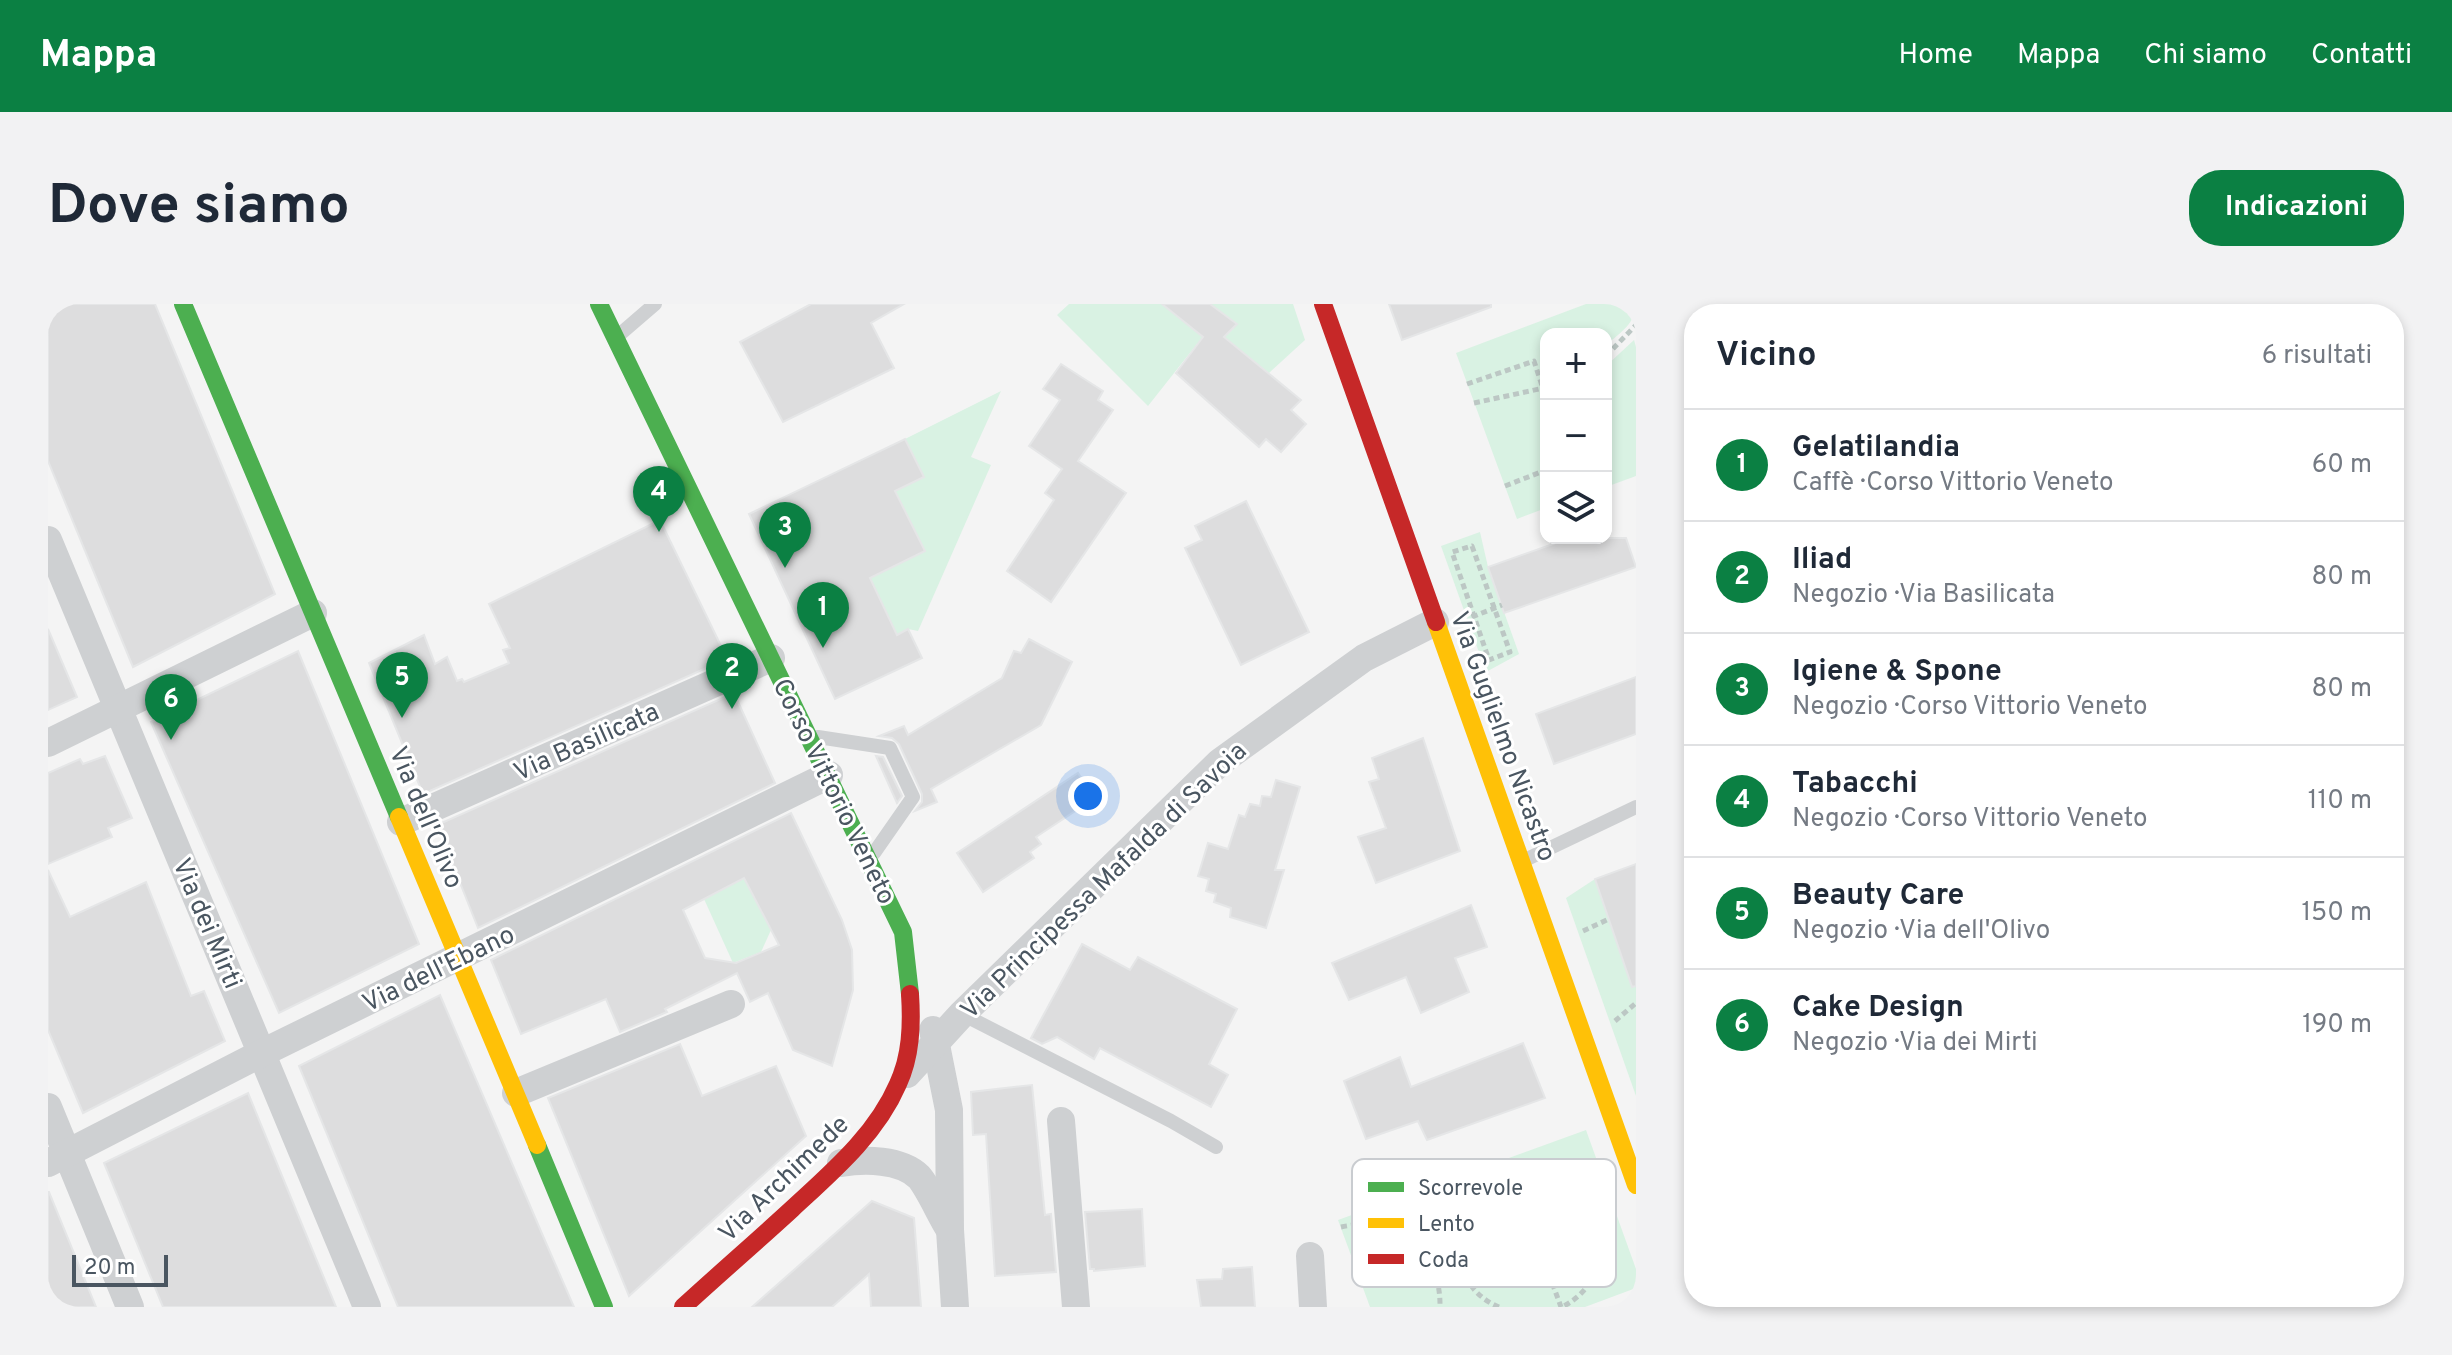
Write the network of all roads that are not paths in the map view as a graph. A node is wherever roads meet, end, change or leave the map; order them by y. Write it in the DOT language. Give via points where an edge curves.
graph roads {
  1 [pos="183,304"];
  2 [pos="599,304"];
  3 [pos="655,304"];
  4 [pos="1323,304"];
  5 [pos="616,338"];
  6 [pos="48,540"];
  7 [pos="313,613"];
  8 [pos="1435,622"];
  9 [pos="771,658"];
  10 [pos="119,710"];
  11 [pos="809,736"];
  12 [pos="48,743"];
  13 [pos="829,775"];
  14 [pos="1636,807"];
  15 [pos="401,822"];
  16 [pos="869,860"];
  17 [pos="1521,862"];
  18 [pos="903,932"];
  19 [pos="459,958"];
  20 [pos="731,1004"];
  21 [pos="962,1014"];
  22 [pos="937,1041"];
  23 [pos="262,1053"];
  24 [pos="516,1093"];
  25 [pos="892,1095"];
  26 [pos="49,1110"];
  27 [pos="949,1110"];
  28 [pos="1061,1121"];
  29 [pos="1216,1147"];
  30 [pos="58,1158"];
  31 [pos="841,1163"];
  32 [pos="919,1177"];
  33 [pos="1636,1185"];
  34 [pos="950,1230"];
  35 [pos="1310,1256"];
  36 [pos="130,1307"];
  37 [pos="367,1307"];
  38 [pos="604,1307"];
  39 [pos="683,1307"];
  40 [pos="955,1307"];
  41 [pos="1076,1307"];
  42 [pos="1313,1307"];
  1 -- 7 [label="street, Via dell'Olivo"];
  2 -- 5 [label="street, Corso Vittorio Veneto"];
  3 -- 5 [label="lane"];
  4 -- 8 [label="street, Via Guglielmo Nicastro"];
  5 -- 9 [label="street, Corso Vittorio Veneto"];
  6 -- 10 [label="street, Via dei Mirti"];
  7 -- 10 [label="street"];
  7 -- 15 [label="street, Via dell'Olivo"];
  8 -- 17 [label="street, Via Guglielmo Nicastro"];
  8 -- 21 [label="street, Via Principessa Mafalda di Savoia" via="1364,658 1220,762"];
  9 -- 11 [label="street, Corso Vittorio Veneto"];
  9 -- 15 [label="street, Via Basilicata"];
  10 -- 12 [label="street"];
  10 -- 23 [label="street, Via dei Mirti"];
  11 -- 13 [label="street, Corso Vittorio Veneto"];
  11 -- 16 [label="lane" via="890,748 913,797"];
  13 -- 16 [label="street, Corso Vittorio Veneto"];
  13 -- 19 [label="street, Via dell'Ebano"];
  14 -- 17 [label="lane"];
  15 -- 19 [label="street, Via dell'Olivo"];
  16 -- 18 [label="street, Corso Vittorio Veneto"];
  17 -- 33 [label="street, Via Guglielmo Nicastro"];
  18 -- 22 [label="street"];
  18 -- 25 [label="street, Via Archimede" via="912,1021 908,1052"];
  19 -- 23 [label="street, Via dell'Ebano"];
  19 -- 24 [label="street, Via dell'Olivo"];
  20 -- 24 [label="street"];
  21 -- 22 [label="street, Via Principessa Mafalda di Savoia"];
  21 -- 29 [label="lane"];
  22 -- 25 [label="street, Via Principessa Mafalda di Savoia"];
  22 -- 27 [label="street"];
  23 -- 30 [label="street, Via dell'Ebano"];
  23 -- 37 [label="street, Via dei Mirti"];
  24 -- 38 [label="street, Via dell'Olivo"];
  25 -- 27 [label="street" via="911,1084 928,1085 941,1094"];
  25 -- 31 [label="street, Via Archimede" via="867,1136"];
  25 -- 32 [label="street" via="887,1126"];
  26 -- 30 [label="street"];
  27 -- 34 [label="street"];
  28 -- 41 [label="street"];
  30 -- 36 [label="street"];
  31 -- 32 [label="street" via="894,1164"];
  31 -- 39 [label="street, Via Archimede"];
  32 -- 34 [label="street"];
  34 -- 40 [label="street"];
  35 -- 42 [label="street"];
}
